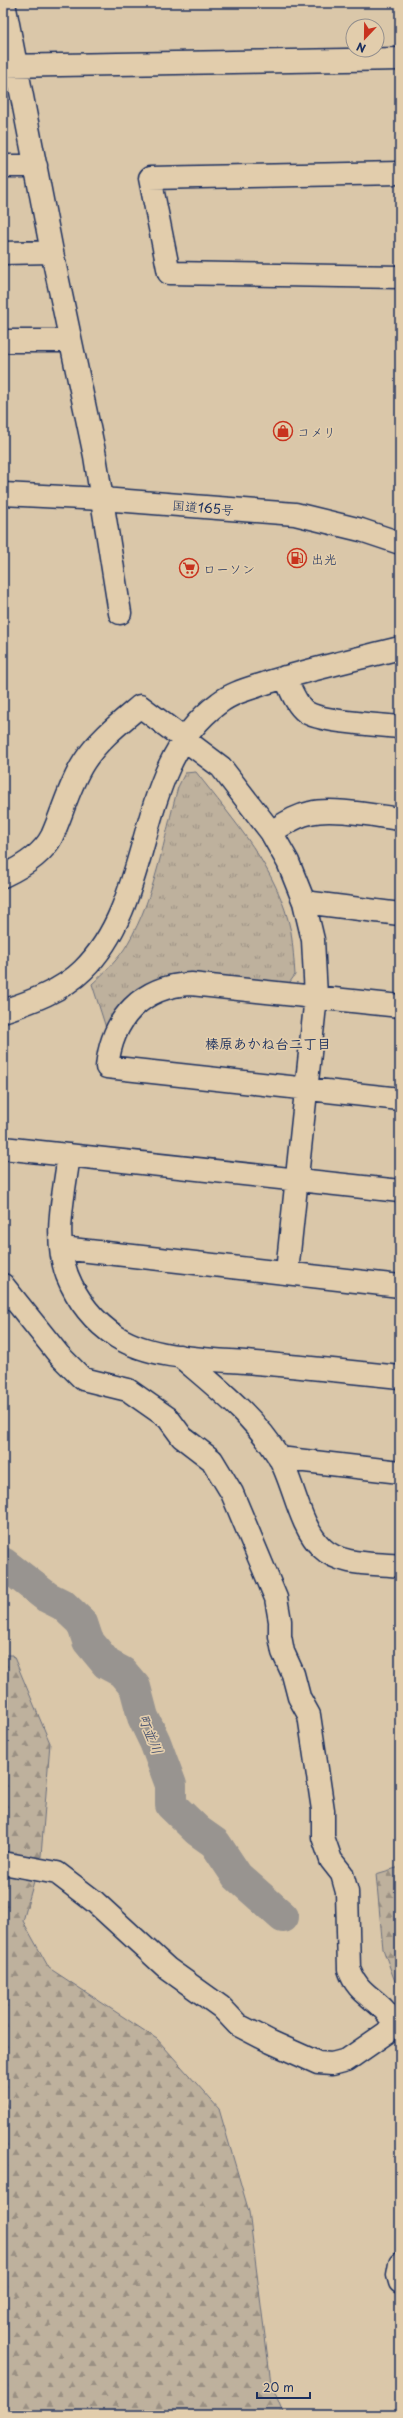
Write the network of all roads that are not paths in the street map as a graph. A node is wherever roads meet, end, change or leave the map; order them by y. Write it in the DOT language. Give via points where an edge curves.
graph roads {
  1 [pos="4,3"];
  2 [pos="400,59"];
  3 [pos="10,66"];
  4 [pos="3,166"];
  5 [pos="36,166"];
  6 [pos="400,173"];
  7 [pos="52,252"];
  8 [pos="3,253"];
  9 [pos="400,277"];
  10 [pos="3,341"];
  11 [pos="70,341"];
  12 [pos="3,494"];
  13 [pos="102,499"];
  14 [pos="400,543"];
  15 [pos="120,613"];
  16 [pos="400,648"];
  17 [pos="285,677"];
  18 [pos="400,727"];
  19 [pos="184,739"];
  20 [pos="400,819"];
  21 [pos="270,832"];
  22 [pos="3,876"];
  23 [pos="304,902"];
  24 [pos="400,914"];
  25 [pos="316,996"];
  26 [pos="400,1006"];
  27 [pos="3,1011"];
  28 [pos="307,1088"];
  29 [pos="400,1099"];
  30 [pos="3,1148"];
  31 [pos="70,1155"];
  32 [pos="298,1180"];
  33 [pos="400,1191"];
  34 [pos="62,1248"];
  35 [pos="287,1272"];
  36 [pos="3,1285"];
  37 [pos="400,1286"];
  38 [pos="180,1356"];
  39 [pos="400,1377"];
  40 [pos="279,1458"];
  41 [pos="400,1472"];
  42 [pos="400,1566"];
  43 [pos="3,1863"];
  44 [pos="397,2024"];
  45 [pos="400,2264"];
  46 [pos="400,2282"];
  1 -- 3 [label="main road"];
  2 -- 3 [label="main road"];
  3 -- 5 [label="main road"];
  4 -- 5 [label="main road"];
  5 -- 7 [label="main road"];
  6 -- 9 [label="main road" via="150,178 169,273"];
  7 -- 8 [label="main road"];
  7 -- 11 [label="main road"];
  10 -- 11 [label="main road"];
  11 -- 13 [label="main road"];
  12 -- 13 [label="main road, 国道165号"];
  13 -- 14 [label="main road, 国道165号" via="295,514 361,530"];
  13 -- 15 [label="main road"];
  16 -- 17 [label="main road"];
  17 -- 18 [label="main road" via="294,696 306,712 330,719"];
  17 -- 19 [label="main road" via="240,692 219,703"];
  19 -- 21 [label="main road" via="220,767"];
  19 -- 22 [label="main road" via="140,706 103,738 83,763 51,838 24,867"];
  19 -- 27 [label="main road" via="158,795 133,881 114,932 82,971 53,991"];
  20 -- 21 [label="main road" via="311,812 295,817"];
  21 -- 23 [label="main road" via="288,862"];
  23 -- 24 [label="main road"];
  23 -- 25 [label="main road" via="313,940"];
  25 -- 26 [label="main road"];
  25 -- 28 [label="main road"];
  25 -- 28 [label="main road" via="176,984 142,998 131,1008 116,1031 109,1050 107,1067"];
  28 -- 29 [label="main road"];
  28 -- 32 [label="main road"];
  30 -- 31 [label="main road"];
  31 -- 32 [label="main road"];
  31 -- 34 [label="main road" via="60,1231"];
  32 -- 33 [label="main road"];
  32 -- 35 [label="main road"];
  34 -- 35 [label="main road"];
  34 -- 38 [label="main road" via="67,1273 79,1300 98,1323 118,1337 139,1346"];
  35 -- 37 [label="main road"];
  36 -- 44 [label="main road" via="82,1379 128,1390 168,1418 182,1438 212,1460 232,1493 276,1598 283,1652 293,1674 299,1697 309,1716 324,1810 324,1837 331,1860 342,1874 347,1892 349,1969 352,1980 362,1992 388,2011"];
  38 -- 39 [label="main road"];
  38 -- 40 [label="main road" via="250,1417"];
  40 -- 41 [label="main road"];
  40 -- 42 [label="main road" via="305,1521 322,1548 341,1559"];
  43 -- 44 [label="main road" via="57,1873 95,1902 168,1969 221,2007 238,2025 318,2062 332,2064 347,2060"];
  45 -- 46 [label="main road"];
}
